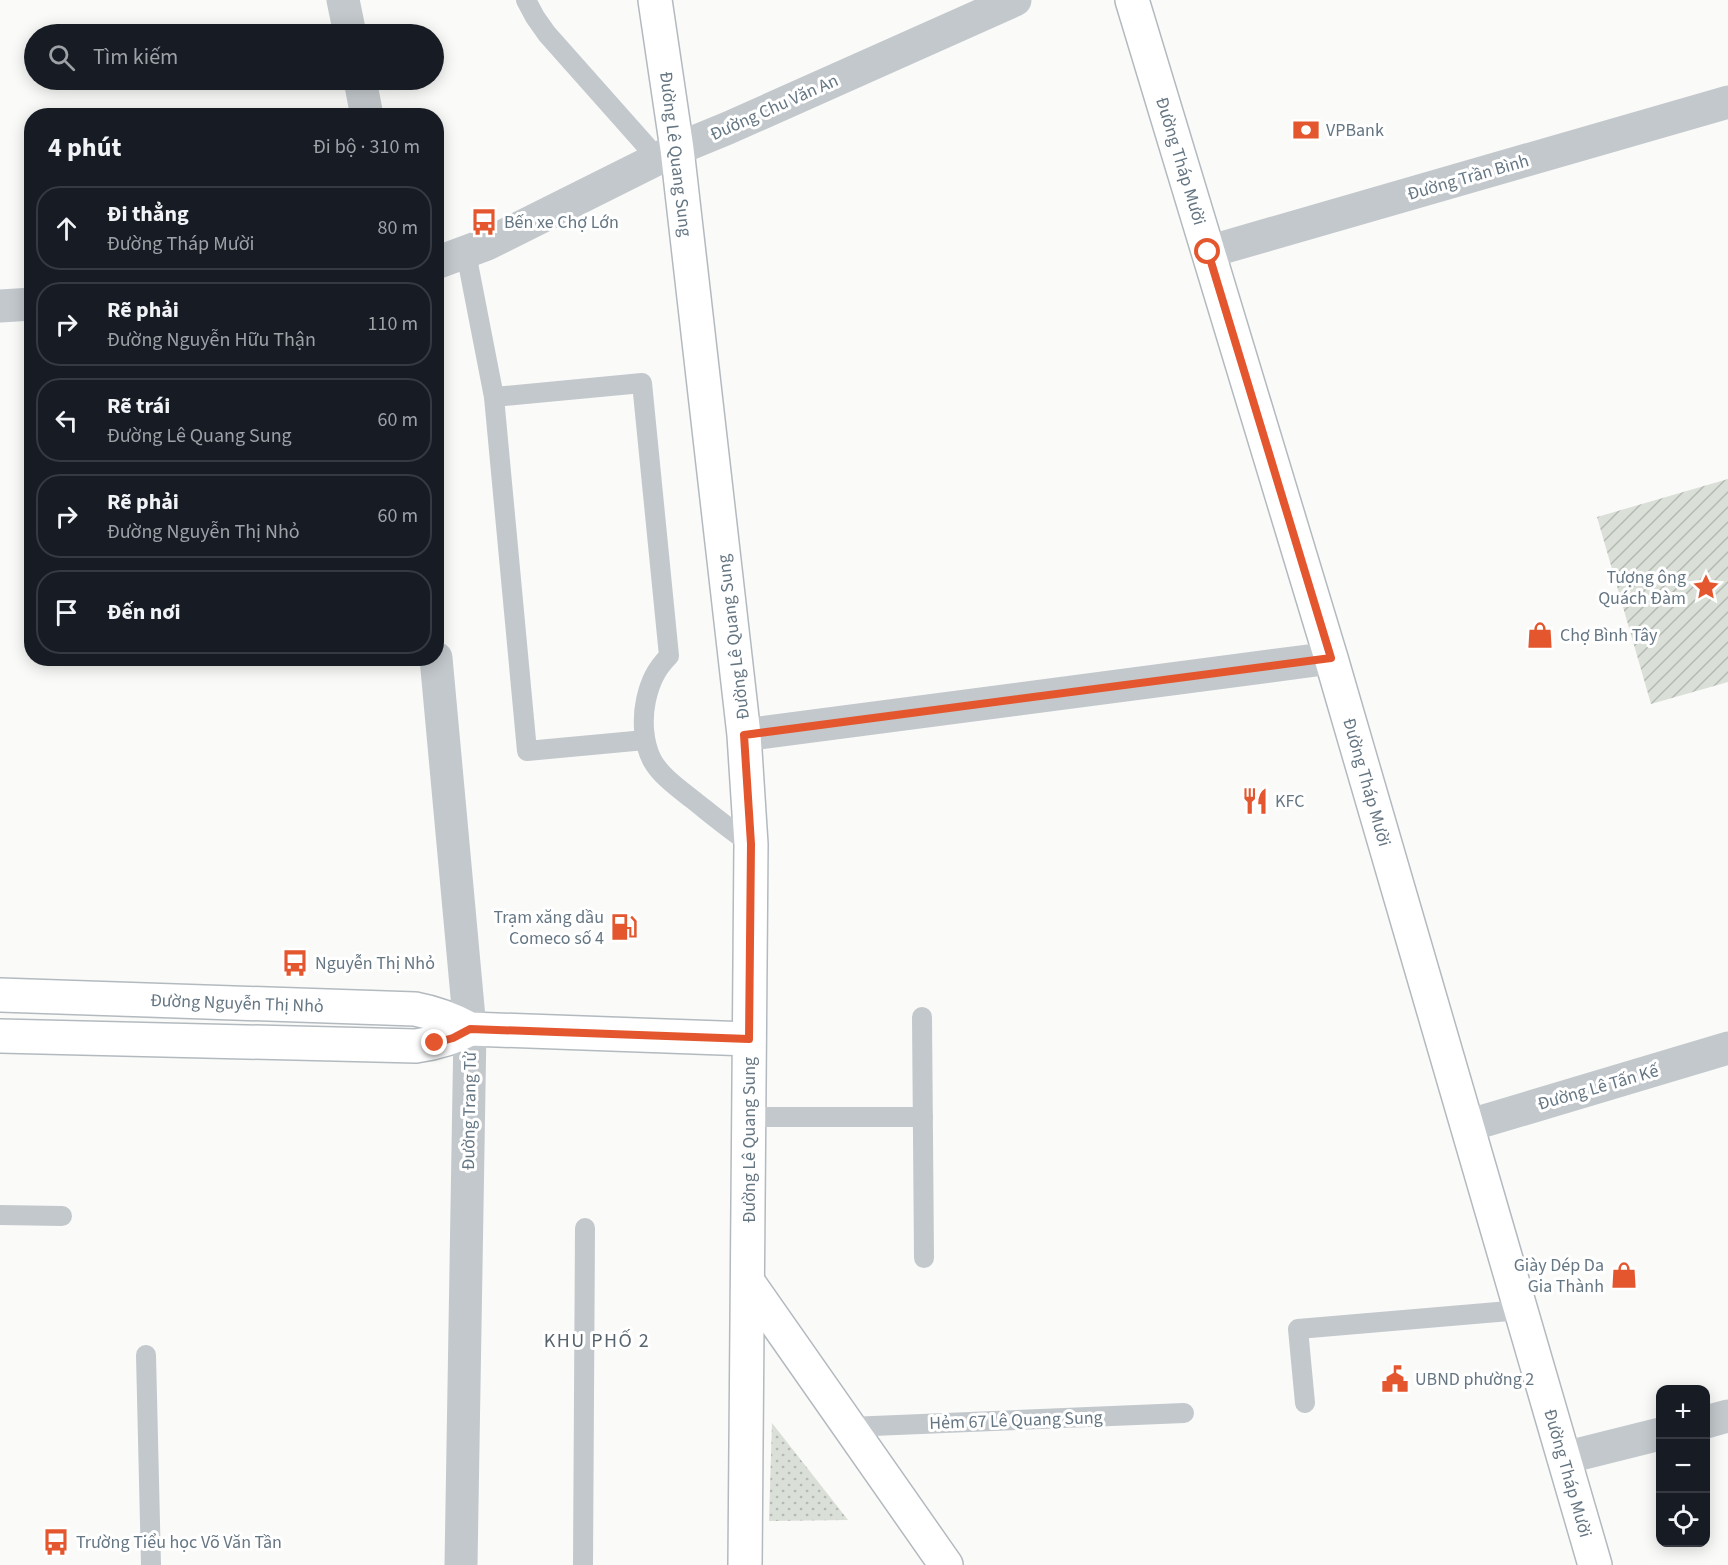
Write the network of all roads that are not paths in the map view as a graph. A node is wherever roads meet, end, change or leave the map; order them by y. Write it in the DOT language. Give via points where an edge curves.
graph roads {
  1 [pos="343,0"];
  2 [pos="526,0"];
  3 [pos="655,0"];
  4 [pos="1015,0"];
  5 [pos="1132,0"];
  6 [pos="348,24"];
  7 [pos="362,90"];
  8 [pos="1728,102"];
  9 [pos="365,108"];
  10 [pos="667,154"];
  11 [pos="1208,252"];
  12 [pos="451,258"];
  13 [pos="24,304"];
  14 [pos="0,306"];
  15 [pos="494,397"];
  16 [pos="1331,658"];
  17 [pos="437,666"];
  18 [pos="744,735"];
  19 [pos="645,740"];
  20 [pos="751,844"];
  21 [pos="0,995"];
  22 [pos="922,1017"];
  23 [pos="470,1029"];
  24 [pos="0,1036"];
  25 [pos="749,1039"];
  26 [pos="1728,1048"];
  27 [pos="749,1117"];
  28 [pos="922,1118"];
  29 [pos="1467,1126"];
  30 [pos="0,1215"];
  31 [pos="62,1216"];
  32 [pos="585,1228"];
  33 [pos="924,1258"];
  34 [pos="748,1282"];
  35 [pos="1521,1310"];
  36 [pos="146,1355"];
  37 [pos="1305,1403"];
  38 [pos="1184,1413"];
  39 [pos="1728,1416"];
  40 [pos="1710,1421"];
  41 [pos="849,1427"];
  42 [pos="1656,1435"];
  43 [pos="1564,1458"];
  44 [pos="151,1565"];
  45 [pos="461,1565"];
  46 [pos="583,1565"];
  47 [pos="745,1565"];
  48 [pos="931,1565"];
  49 [pos="946,1565"];
  50 [pos="962,1565"];
  51 [pos="1595,1565"];
  1 -- 6 [label="street"];
  2 -- 10 [label="lane" via="547,34"];
  3 -- 10 [label="main road, Đường Lê Quang Sung"];
  4 -- 10 [label="street, Đường Chu Văn An"];
  5 -- 11 [label="main road, Đường Tháp Mười"];
  7 -- 9 [label="street"];
  8 -- 11 [label="street, Đường Trần Bình"];
  10 -- 12 [label="street, Đường Chu Văn An"];
  10 -- 18 [label="main road, Đường Lê Quang Sung"];
  11 -- 16 [label="main road, Đường Tháp Mười"];
  12 -- 15 [label="lane"];
  13 -- 14 [label="street"];
  15 -- 19 [label="lane" via="527,751"];
  15 -- 19 [label="lane" via="642,383 669,656 649,688 644,712"];
  16 -- 18 [label="street"];
  16 -- 29 [label="main road, Đường Tháp Mười"];
  17 -- 23 [label="street, Đường Trang Tử"];
  18 -- 20 [label="main road, Đường Lê Quang Sung"];
  19 -- 20 [label="lane" via="652,761 671,781"];
  20 -- 25 [label="main road, Đường Lê Quang Sung"];
  21 -- 23 [label="main road, Đường Nguyễn Thị Nhỏ" via="415,1009 444,1016"];
  22 -- 28 [label="lane"];
  23 -- 24 [label="main road, Đường Nguyễn Thị Nhỏ" via="453,1038 416,1046"];
  23 -- 25 [label="main road, Đường Nguyễn Thị Nhỏ"];
  23 -- 45 [label="street, Đường Trang Tử"];
  25 -- 27 [label="main road, Đường Lê Quang Sung"];
  26 -- 29 [label="street, Đường Lê Tấn Kế"];
  27 -- 28 [label="lane"];
  27 -- 34 [label="main road, Đường Lê Quang Sung"];
  28 -- 33 [label="lane"];
  29 -- 35 [label="main road, Đường Tháp Mười"];
  30 -- 31 [label="lane"];
  32 -- 46 [label="lane"];
  34 -- 41 [label="main road"];
  34 -- 47 [label="main road, Đường Lê Quang Sung"];
  35 -- 37 [label="lane" via="1298,1329"];
  35 -- 43 [label="main road, Đường Tháp Mười"];
  36 -- 44 [label="lane"];
  38 -- 41 [label="lane, Hẻm 67 Lê Quang Sung"];
  39 -- 40 [label="street"];
  41 -- 49 [label="main road"];
  42 -- 43 [label="street"];
  43 -- 51 [label="main road, Đường Tháp Mười"];
  48 -- 49 [label="main road"];
  49 -- 50 [label="main road"];
}
